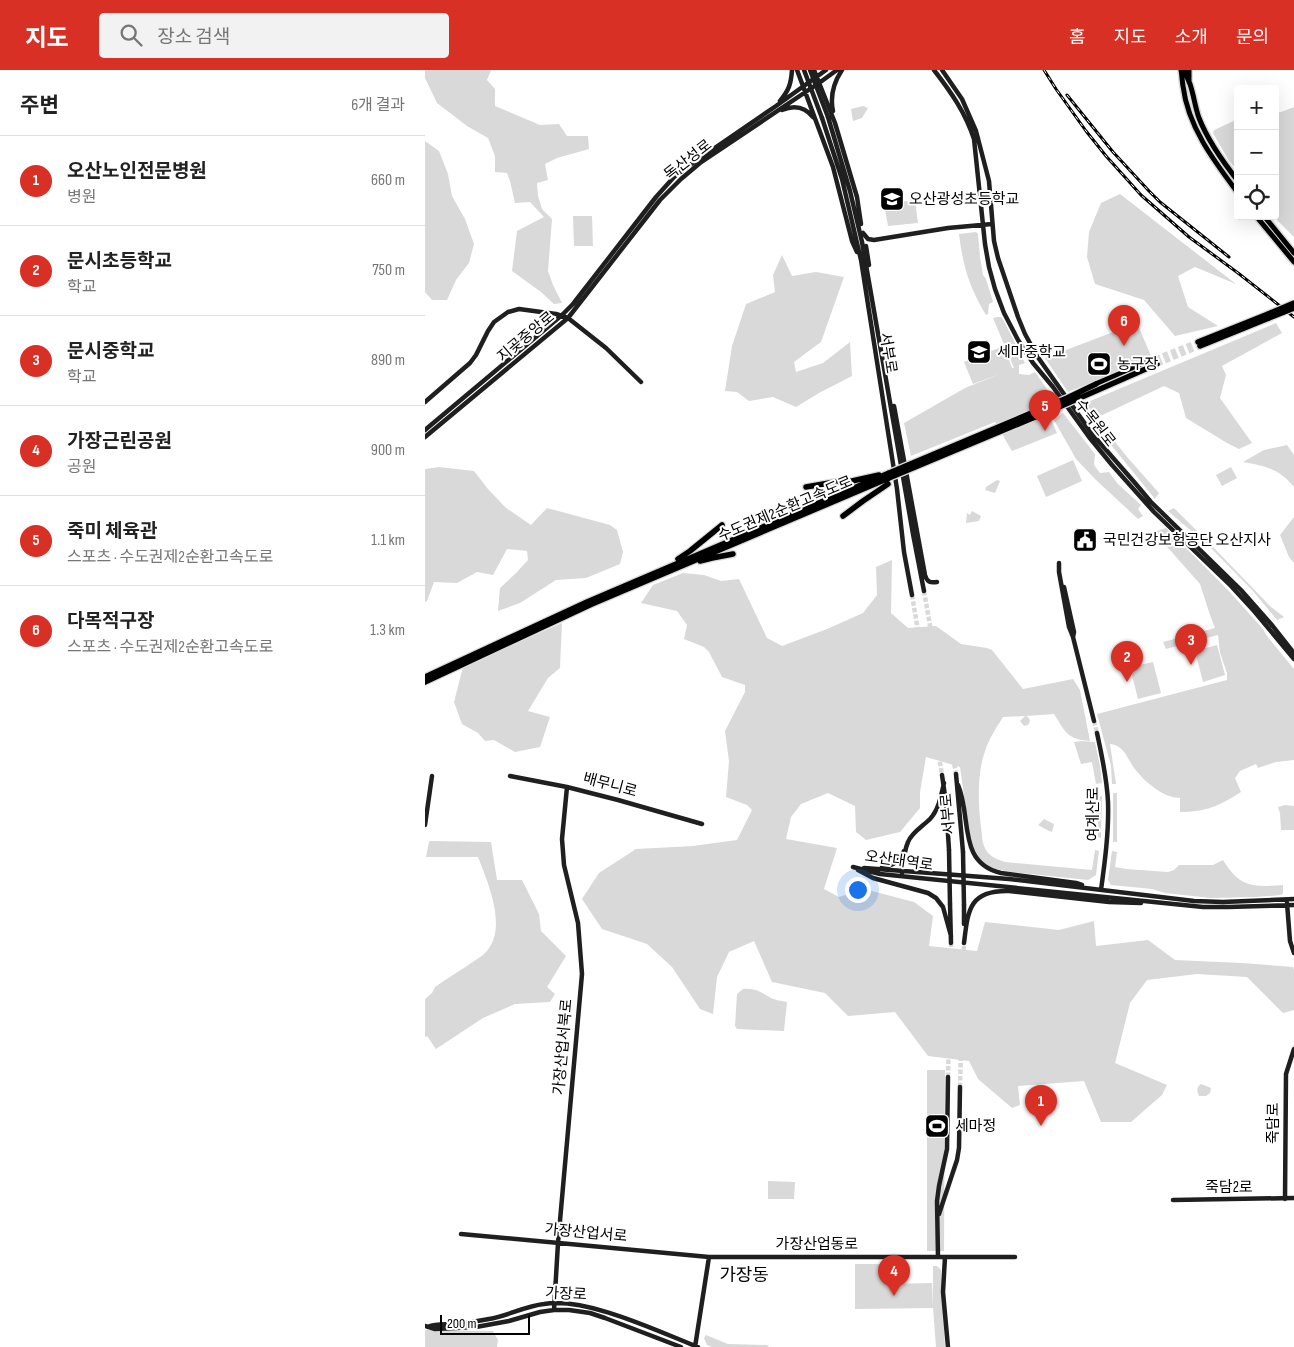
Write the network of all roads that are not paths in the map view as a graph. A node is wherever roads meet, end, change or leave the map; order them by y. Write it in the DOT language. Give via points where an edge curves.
graph roads {
  1 [pos="792,70"];
  2 [pos="797,70"];
  3 [pos="804,70"];
  4 [pos="810,70"];
  5 [pos="814,70"];
  6 [pos="826,70"];
  7 [pos="837,70"];
  8 [pos="842,70"];
  9 [pos="934,70"];
  10 [pos="942,70"];
  11 [pos="1180,70"];
  12 [pos="1187,70"];
  13 [pos="817,77"];
  14 [pos="819,84"];
  15 [pos="805,90"];
  16 [pos="776,109"];
  17 [pos="825,118"];
  18 [pos="817,121"];
  19 [pos="835,123"];
  20 [pos="1234,176"];
  21 [pos="1234,187"];
  22 [pos="1259,220"];
  23 [pos="1267,220"];
  24 [pos="983,224"];
  25 [pos="993,224"];
  26 [pos="863,233"];
  27 [pos="874,240"];
  28 [pos="1294,253"];
  29 [pos="869,258"];
  30 [pos="861,260"];
  31 [pos="1294,262"];
  32 [pos="871,289"];
  33 [pos="1294,303"];
  34 [pos="1294,308"];
  35 [pos="562,316"];
  36 [pos="1268,316"];
  37 [pos="568,318"];
  38 [pos="1199,344"];
  39 [pos="884,367"];
  40 [pos="641,382"];
  41 [pos="425,402"];
  42 [pos="425,430"];
  43 [pos="425,437"];
  44 [pos="889,478"];
  45 [pos="806,487"];
  46 [pos="843,516"];
  47 [pos="722,525"];
  48 [pos="733,554"];
  49 [pos="937,582"];
  50 [pos="626,587"];
  51 [pos="924,591"];
  52 [pos="911,595"];
  53 [pos="1073,637"];
  54 [pos="1294,653"];
  55 [pos="1294,659"];
  56 [pos="425,679"];
  57 [pos="1094,721"];
  58 [pos="1097,733"];
  59 [pos="957,774"];
  60 [pos="943,775"];
  61 [pos="432,776"];
  62 [pos="510,776"];
  63 [pos="944,783"];
  64 [pos="958,785"];
  65 [pos="567,787"];
  66 [pos="702,824"];
  67 [pos="425,825"];
  68 [pos="906,845"];
  69 [pos="853,867"];
  70 [pos="867,868"];
  71 [pos="902,873"];
  72 [pos="1093,888"];
  73 [pos="1101,889"];
  74 [pos="1100,896"];
  75 [pos="1294,899"];
  76 [pos="1287,902"];
  77 [pos="1166,903"];
  78 [pos="1294,905"];
  79 [pos="951,936"];
  80 [pos="951,943"];
  81 [pos="1294,954"];
  82 [pos="1294,1049"];
  83 [pos="948,1077"];
  84 [pos="960,1088"];
  85 [pos="1294,1198"];
  86 [pos="1285,1199"];
  87 [pos="1173,1200"];
  88 [pos="938,1228"];
  89 [pos="461,1234"];
  90 [pos="558,1243"];
  91 [pos="709,1257"];
  92 [pos="935,1257"];
  93 [pos="945,1257"];
  94 [pos="1015,1257"];
  95 [pos="943,1272"];
  96 [pos="554,1303"];
  97 [pos="554,1310"];
  98 [pos="427,1326"];
  99 [pos="681,1347"];
  100 [pos="696,1347"];
  101 [pos="948,1347"];
  1 -- 16 [label="street" via="787,94"];
  2 -- 15 [label="street"];
  3 -- 17 [label="street, bridge"];
  4 -- 17 [label="street, bridge"];
  5 -- 13 [label="street"];
  6 -- 13 [label="street, 독산성로"];
  7 -- 14 [label="street, 독산성로"];
  8 -- 19 [label="street" via="832,95"];
  9 -- 24 [label="street, 수목원로" via="955,98 974,140"];
  10 -- 25 [label="street, 수목원로" via="962,99 977,130 988,172"];
  11 -- 21 [label="main road" via="1193,122 1203,143"];
  12 -- 20 [label="main road" via="1193,101 1205,131"];
  13 -- 14 [label="street"];
  13 -- 15 [label="street, 독산성로"];
  14 -- 15 [label="street, 독산성로"];
  14 -- 19 [label="street"];
  15 -- 16 [label="street, 독산성로"];
  15 -- 18 [label="street"];
  16 -- 18 [label="street" via="801,108"];
  16 -- 35 [label="street, 독산성로" via="674,177"];
  16 -- 37 [label="street, 독산성로" via="701,163 660,200"];
  17 -- 30 [label="street, 서부로"];
  17 -- 32 [label="street, 서부로" via="850,191"];
  18 -- 30 [label="street" via="852,241"];
  19 -- 26 [label="street" via="857,198"];
  22 -- 31 [label="main road"];
  23 -- 28 [label="main road"];
  24 -- 25 [label="street"];
  24 -- 27 [label="street"];
  24 -- 55 [label="street, 수목원로" via="989,267 999,302 1033,363 1132,488 1231,586"];
  25 -- 54 [label="street, 수목원로" via="998,258 1015,310 1032,347 1057,385 1093,434 1151,502 1246,596"];
  26 -- 27 [label="street"];
  26 -- 29 [label="street"];
  27 -- 29 [label="street" via="868,248"];
  29 -- 32 [label="street"];
  30 -- 52 [label="street, 서부로"];
  32 -- 39 [label="street, 서부로"];
  33 -- 36 [label="highway, bridge"];
  34 -- 36 [label="highway, bridge"];
  35 -- 37 [label="street"];
  35 -- 41 [label="street" via="524,309 504,314 491,326 470,363"];
  35 -- 42 [label="street, 지곶중앙로"];
  36 -- 38 [label="highway"];
  37 -- 40 [label="street, 지곶중앙로"];
  37 -- 43 [label="street, 지곶중앙로"];
  39 -- 49 [label="street" via="891,389 925,575 930,583"];
  39 -- 51 [label="street, 서부로"];
  44 -- 44 [label="highway, 수도권제2순환고속도로, bridge" via="1057,408 1156,361 1067,398"];
  44 -- 45 [label="highway"];
  44 -- 46 [label="highway"];
  44 -- 50 [label="highway, 수도권제2순환고속도로"];
  47 -- 50 [label="highway" via="684,556"];
  48 -- 50 [label="highway" via="702,560 639,586"];
  50 -- 56 [label="highway, 수도권제2순환고속도로"];
  53 -- 53 [label="street" via="1074,632 1059,563 1066,614"];
  53 -- 57 [label="street"];
  58 -- 73 [label="street, 여계산로" via="1104,761 1108,802"];
  59 -- 64 [label="street, 서부로"];
  60 -- 63 [label="street, 서부로"];
  61 -- 67 [label="street"];
  62 -- 65 [label="street, 배무니로"];
  63 -- 68 [label="street" via="933,815"];
  63 -- 79 [label="street, 서부로, bridge"];
  64 -- 72 [label="street" via="969,844 974,857 987,869"];
  64 -- 77 [label="street, 서부로, bridge" via="964,943 967,918 973,903 987,893 997,891 1109,902"];
  65 -- 66 [label="street, 배무니로"];
  65 -- 90 [label="street, 가장산업서북로" via="562,839 564,865 578,923 582,974"];
  68 -- 70 [label="street" via="899,861 892,866"];
  68 -- 71 [label="street"];
  69 -- 70 [label="street, 오산대역로"];
  69 -- 71 [label="street, 오산대역로" via="880,874"];
  69 -- 79 [label="street" via="873,878 917,889 936,898 943,907"];
  70 -- 71 [label="street, 오산대역로"];
  71 -- 72 [label="street, 오산대역로"];
  71 -- 74 [label="street, 오산대역로"];
  72 -- 73 [label="street, 오산대역로"];
  73 -- 74 [label="street, 여계산로"];
  73 -- 76 [label="street, 오산대역로" via="1204,901"];
  74 -- 77 [label="street, 오산대역로"];
  75 -- 76 [label="street, 오산대역로"];
  76 -- 77 [label="street, 오산대역로" via="1212,907"];
  76 -- 78 [label="street, 오산대역로"];
  76 -- 81 [label="street"];
  79 -- 80 [label="street"];
  82 -- 86 [label="street, 죽담로" via="1286,1074"];
  83 -- 88 [label="street" via="947,1149 939,1186"];
  84 -- 88 [label="street" via="959,1148"];
  85 -- 86 [label="street, 죽담2로"];
  86 -- 87 [label="street, 죽담2로"];
  88 -- 92 [label="street"];
  89 -- 90 [label="street, 가장산업서로"];
  90 -- 91 [label="street, 가장산업서로"];
  90 -- 96 [label="street, 가장산업서북로"];
  91 -- 92 [label="street, 가장산업동로"];
  91 -- 100 [label="street"];
  92 -- 93 [label="street, 가장산업동로"];
  92 -- 95 [label="street"];
  93 -- 94 [label="street, 가장산업동로"];
  93 -- 95 [label="street"];
  95 -- 101 [label="street"];
  96 -- 97 [label="street, 가장산업서북로"];
  96 -- 98 [label="street, 가장로" via="490,1319"];
  96 -- 100 [label="street, 가장로" via="590,1307"];
  97 -- 98 [label="street, 가장로" via="476,1327 435,1329"];
  97 -- 99 [label="street, 가장로" via="590,1313"];
}
